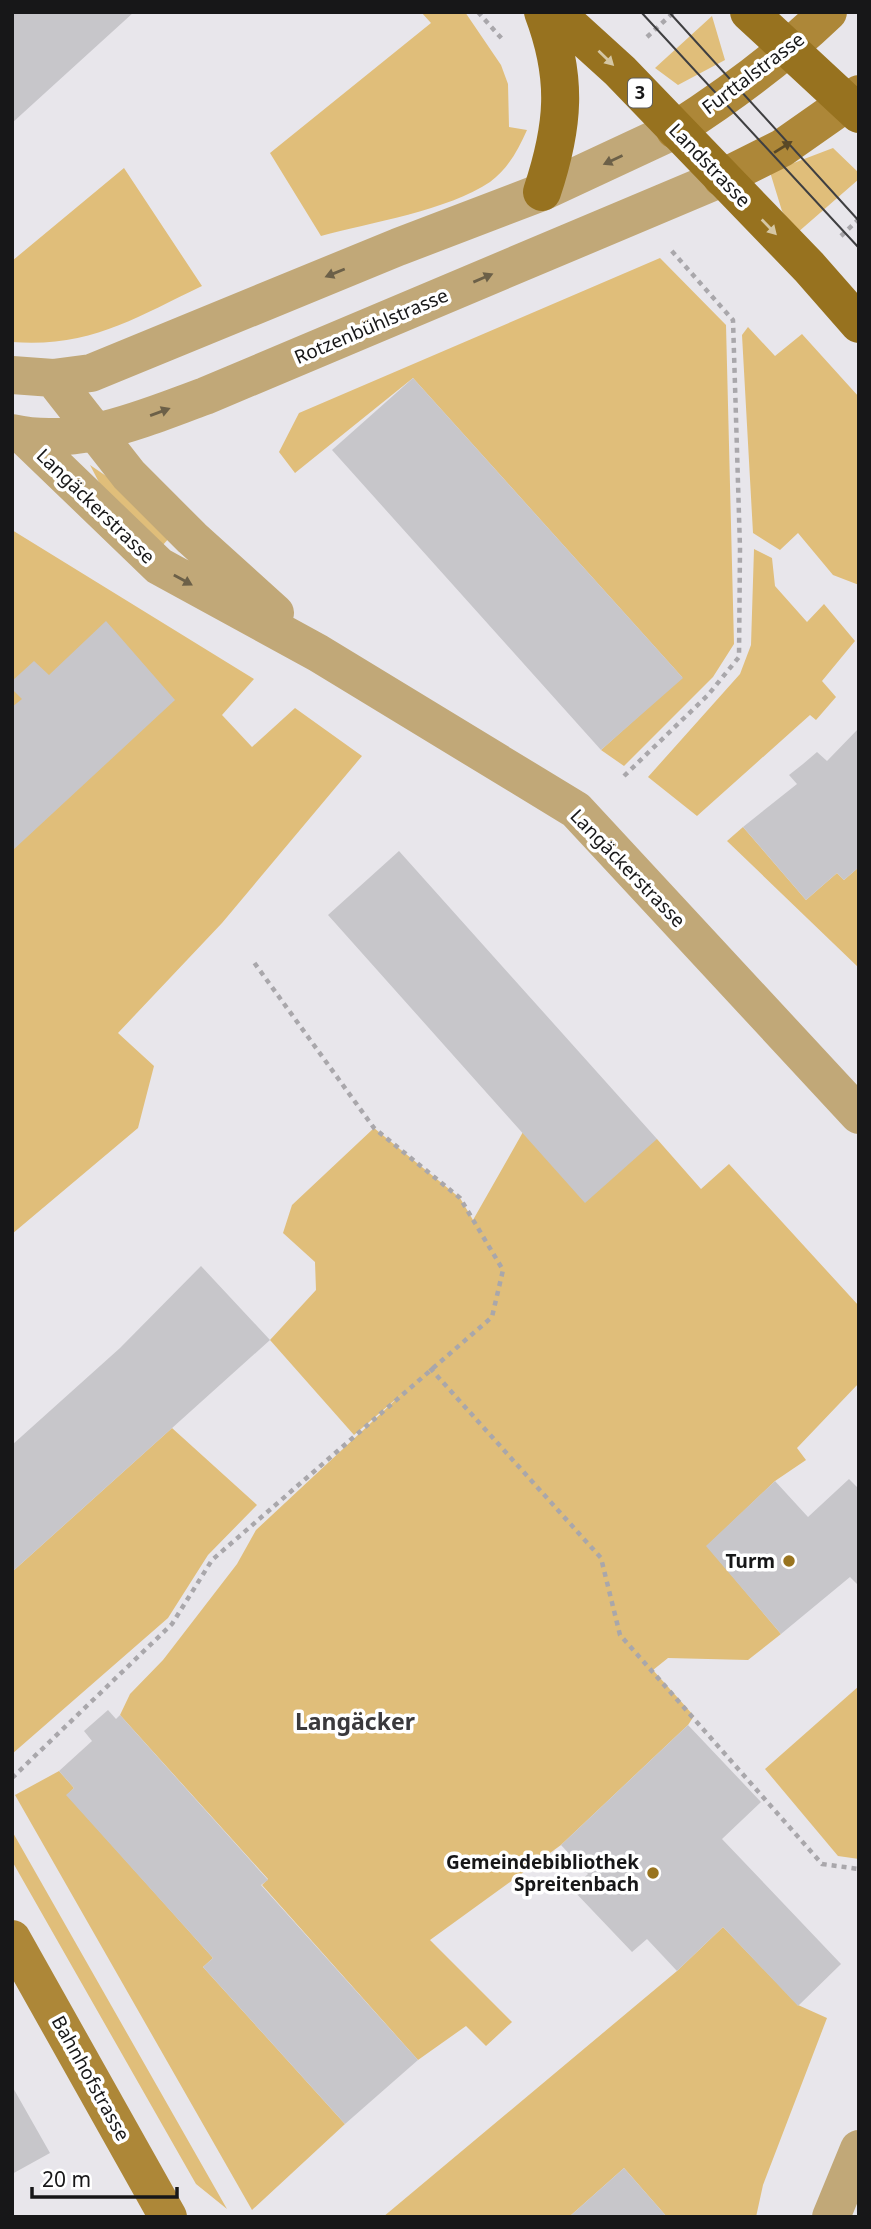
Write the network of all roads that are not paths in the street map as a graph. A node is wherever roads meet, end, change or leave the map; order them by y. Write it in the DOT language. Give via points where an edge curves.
graph roads {
  1 [pos="542,12"];
  2 [pos="555,12"];
  3 [pos="749,12"];
  4 [pos="828,12"];
  5 [pos="789,50"];
  6 [pos="855,104"];
  7 [pos="675,130"];
  8 [pos="722,178"];
  9 [pos="542,192"];
  10 [pos="859,324"];
  11 [pos="12,375"];
  12 [pos="52,378"];
  13 [pos="95,433"];
  14 [pos="18,435"];
  15 [pos="318,653"];
  16 [pos="859,1115"];
  17 [pos="12,1939"];
  18 [pos="859,2149"];
  19 [pos="168,2217"];
  20 [pos="831,2217"];
  1 -- 9 [label="main road" via="561,76 556,142"];
  2 -- 7 [label="main road, Landstrasse / 3, one-way" via="620,71"];
  3 -- 5 [label="main road"];
  4 -- 5 [label="main road, Furttalstrasse"];
  5 -- 6 [label="main road"];
  5 -- 7 [label="main road, Furttalstrasse"];
  8 -- 6 [label="main road, one-way"];
  7 -- 8 [label="main road, Landstrasse / 3"];
  7 -- 9 [label="street, one-way"];
  8 -- 10 [label="main road, Landstrasse / 3, one-way"];
  13 -- 8 [label="street, Rotzenbühlstrasse, one-way" via="205,396"];
  9 -- 12 [label="street, one-way" via="91,373"];
  11 -- 12 [label="street"];
  12 -- 13 [label="street, Langäckerstrasse"];
  12 -- 14 [label="street"];
  13 -- 14 [label="street, Rotzenbühlstrasse"];
  13 -- 15 [label="street, Langäckerstrasse" via="129,475 192,538"];
  14 -- 15 [label="street, Langäckerstrasse, one-way" via="159,566"];
  15 -- 16 [label="street, Langäckerstrasse" via="576,810"];
  17 -- 19 [label="main road, Bahnhofstrasse"];
  18 -- 20 [label="street"];
}
